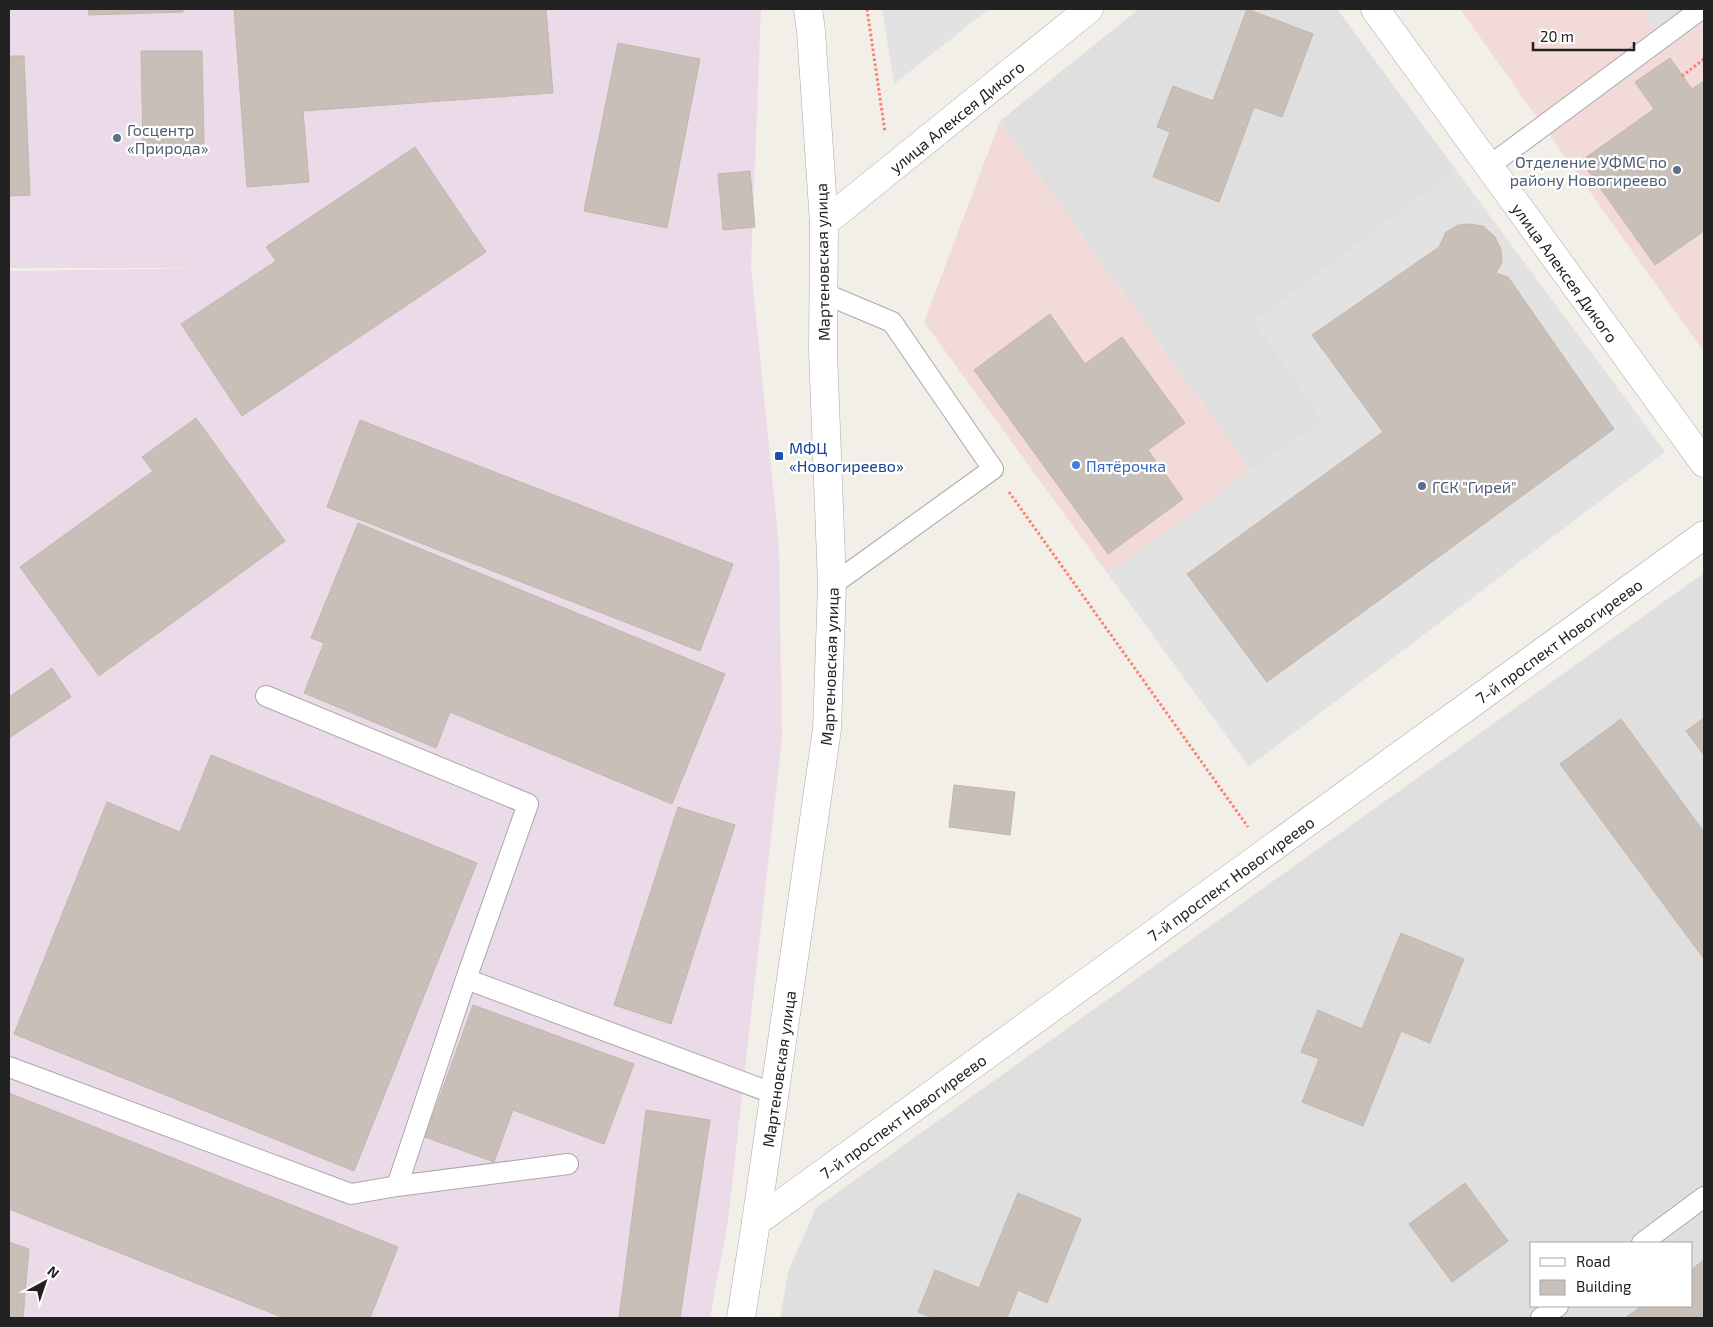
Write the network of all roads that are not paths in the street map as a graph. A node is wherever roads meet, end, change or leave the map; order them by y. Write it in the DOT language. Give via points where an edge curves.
graph roads {
  1 [pos="808,9"];
  2 [pos="1089,9"];
  3 [pos="1375,9"];
  4 [pos="1701,9"];
  5 [pos="1489,166"];
  6 [pos="824,223"];
  7 [pos="823,293"];
  8 [pos="1704,463"];
  9 [pos="1704,534"];
  10 [pos="832,585"];
  11 [pos="266,696"];
  12 [pos="466,979"];
  13 [pos="9,1067"];
  14 [pos="775,1094"];
  15 [pos="568,1164"];
  16 [pos="397,1186"];
  17 [pos="1704,1197"];
  18 [pos="756,1222"];
  19 [pos="1643,1242"];
  20 [pos="1557,1307"];
  21 [pos="740,1318"];
  22 [pos="1541,1318"];
  1 -- 6 [label="street, Мартеновская улица"];
  2 -- 6 [label="street, улица Алексея Дикого"];
  3 -- 5 [label="street, улица Алексея Дикого"];
  4 -- 5 [label="lane"];
  5 -- 8 [label="street, улица Алексея Дикого"];
  6 -- 7 [label="street, Мартеновская улица"];
  7 -- 10 [label="street, Мартеновская улица"];
  7 -- 10 [label="lane" via="892,322 993,469"];
  9 -- 18 [label="street, 7-й проспект Новогиреево"];
  10 -- 14 [label="street, Мартеновская улица" via="827,729"];
  11 -- 12 [label="lane" via="528,804"];
  12 -- 14 [label="lane"];
  12 -- 16 [label="lane"];
  13 -- 16 [label="lane" via="351,1194"];
  14 -- 18 [label="street, Мартеновская улица"];
  15 -- 16 [label="lane"];
  17 -- 19 [label="lane"];
  18 -- 21 [label="street, Мартеновская улица"];
  20 -- 22 [label="lane"];
}
